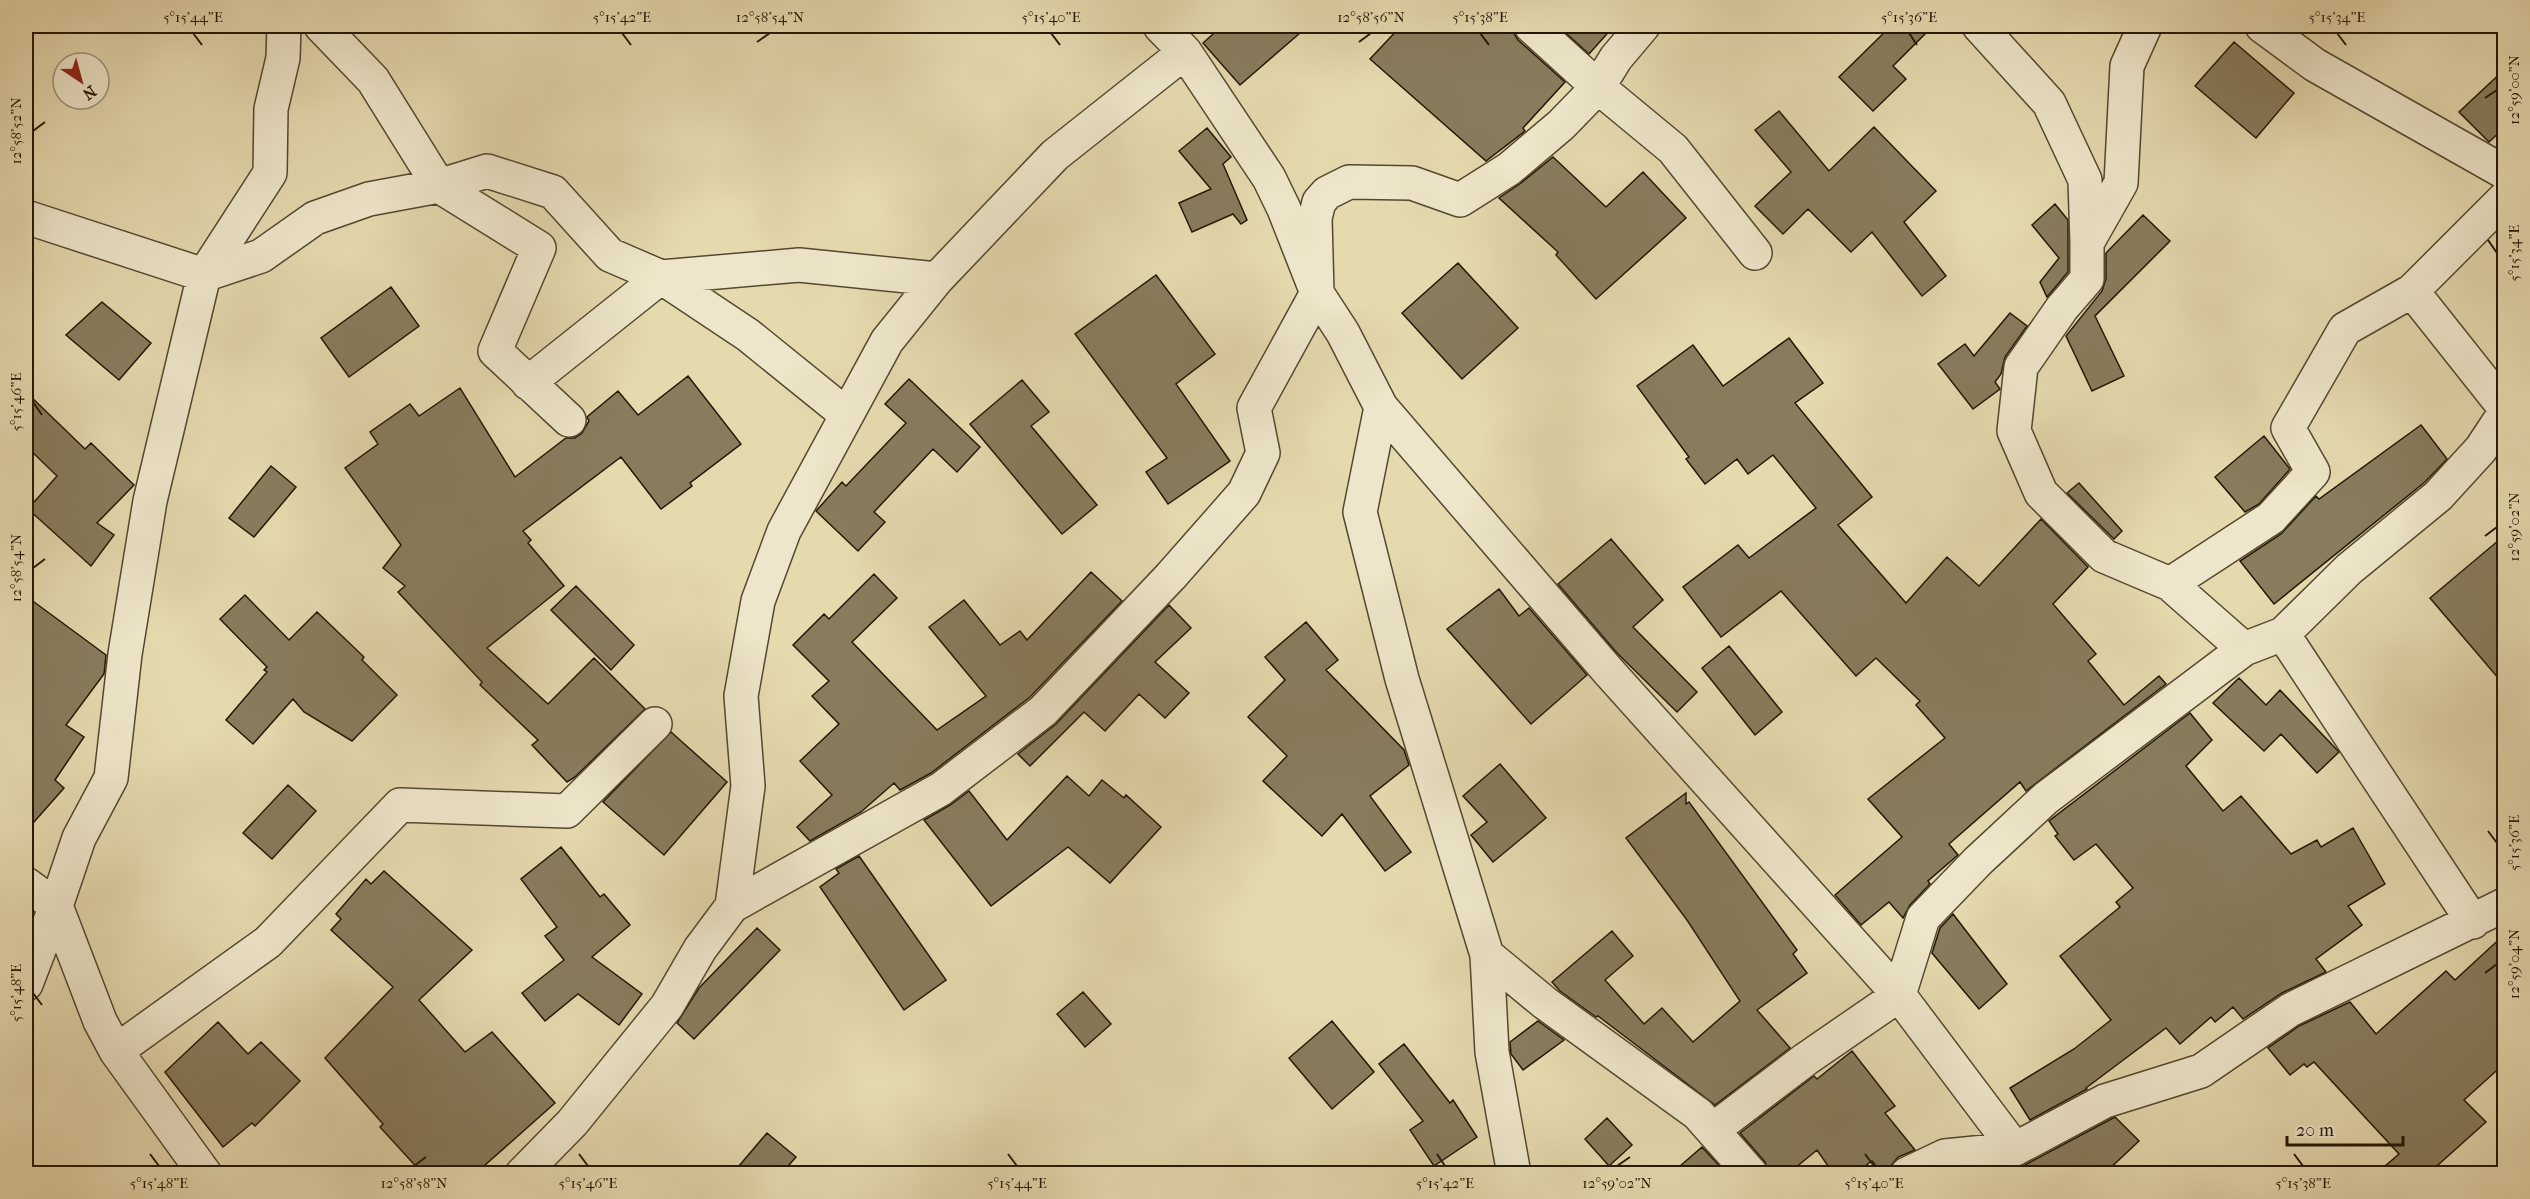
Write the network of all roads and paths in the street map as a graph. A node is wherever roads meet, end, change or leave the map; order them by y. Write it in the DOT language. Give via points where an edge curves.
graph roads {
  1 [pos="284,26"];
  2 [pos="321,26"];
  3 [pos="1531,26"];
  4 [pos="1643,26"];
  5 [pos="1979,26"];
  6 [pos="2145,26"];
  7 [pos="2262,26"];
  8 [pos="1175,35"];
  9 [pos="1598,87"];
  10 [pos="2505,172"];
  11 [pos="439,186"];
  12 [pos="2505,199"];
  13 [pos="26,217"];
  14 [pos="2087,243"];
  15 [pos="1755,253"];
  16 [pos="204,275"];
  17 [pos="661,277"];
  18 [pos="937,279"];
  19 [pos="2412,291"];
  20 [pos="1317,293"];
  21 [pos="528,383"];
  22 [pos="1381,407"];
  23 [pos="2505,407"];
  24 [pos="2505,414"];
  25 [pos="847,415"];
  26 [pos="569,420"];
  27 [pos="2170,584"];
  28 [pos="2283,634"];
  29 [pos="2244,649"];
  30 [pos="655,724"];
  31 [pos="26,884"];
  32 [pos="2505,905"];
  33 [pos="56,906"];
  34 [pos="732,906"];
  35 [pos="2473,922"];
  36 [pos="1487,955"];
  37 [pos="26,984"];
  38 [pos="1899,995"];
  39 [pos="116,1051"];
  40 [pos="1714,1129"];
  41 [pos="2015,1149"];
  42 [pos="206,1173"];
  43 [pos="522,1173"];
  44 [pos="1514,1173"];
  45 [pos="1751,1173"];
  46 [pos="1906,1173"];
  1 -- 16 [label="street" via="283,58 272,109 270,173"];
  2 -- 11 [label="street" via="373,80"];
  3 -- 9 [label="street"];
  4 -- 9 [label="street"];
  5 -- 14 [label="street" via="2049,103 2085,180"];
  6 -- 14 [label="street" via="2127,66 2121,183"];
  7 -- 10 [label="street" via="2315,65"];
  8 -- 18 [label="street"];
  8 -- 20 [label="street" via="1269,178"];
  9 -- 15 [label="street" via="1673,149"];
  9 -- 20 [label="street" via="1509,169 1460,200 1412,183 1349,182 1327,193 1314,218"];
  11 -- 16 [label="street" via="369,200 315,218 261,256"];
  11 -- 17 [label="street" via="487,171 553,192 610,255"];
  11 -- 21 [label="street" via="539,248 495,351"];
  12 -- 19 [label="street"];
  13 -- 16 [label="street"];
  14 -- 27 [label="street" via="2087,279 2021,368 2014,431 2041,493 2104,556"];
  16 -- 33 [label="street" via="150,501 125,654 111,778 79,838"];
  17 -- 18 [label="street" via="799,265"];
  17 -- 21 [label="street"];
  17 -- 25 [label="street" via="748,335"];
  18 -- 25 [label="street" via="888,341"];
  19 -- 23 [label="street"];
  19 -- 27 [label="street" via="2345,329 2288,428 2313,472 2271,518"];
  20 -- 22 [label="street" via="1343,333"];
  20 -- 34 [label="street" via="1254,408 1263,453 1244,493 1051,703 941,789"];
  21 -- 26 [label="street"];
  22 -- 36 [label="street" via="1360,512 1402,679"];
  22 -- 38 [label="street" via="1609,672"];
  24 -- 28 [label="street" via="2481,449 2438,496 2349,569"];
  25 -- 34 [label="street" via="784,531 758,601 741,696 748,786"];
  27 -- 29 [label="street"];
  28 -- 29 [label="street"];
  28 -- 35 [label="street"];
  29 -- 38 [label="street" via="2046,798 1978,861 1923,918"];
  30 -- 39 [label="street" via="567,811 400,805 268,942"];
  31 -- 33 [label="street"];
  32 -- 35 [label="street"];
  33 -- 37 [label="street"];
  33 -- 39 [label="street" via="100,1021"];
  34 -- 43 [label="street" via="700,949 667,1006 572,1123"];
  35 -- 41 [label="street" via="2290,1010 2201,1071 2105,1101"];
  36 -- 40 [label="street"];
  36 -- 44 [label="street" via="1492,1052"];
  38 -- 40 [label="street"];
  38 -- 41 [label="street"];
  39 -- 42 [label="street"];
  40 -- 45 [label="street"];
  41 -- 46 [label="street" via="1945,1156"];
}
